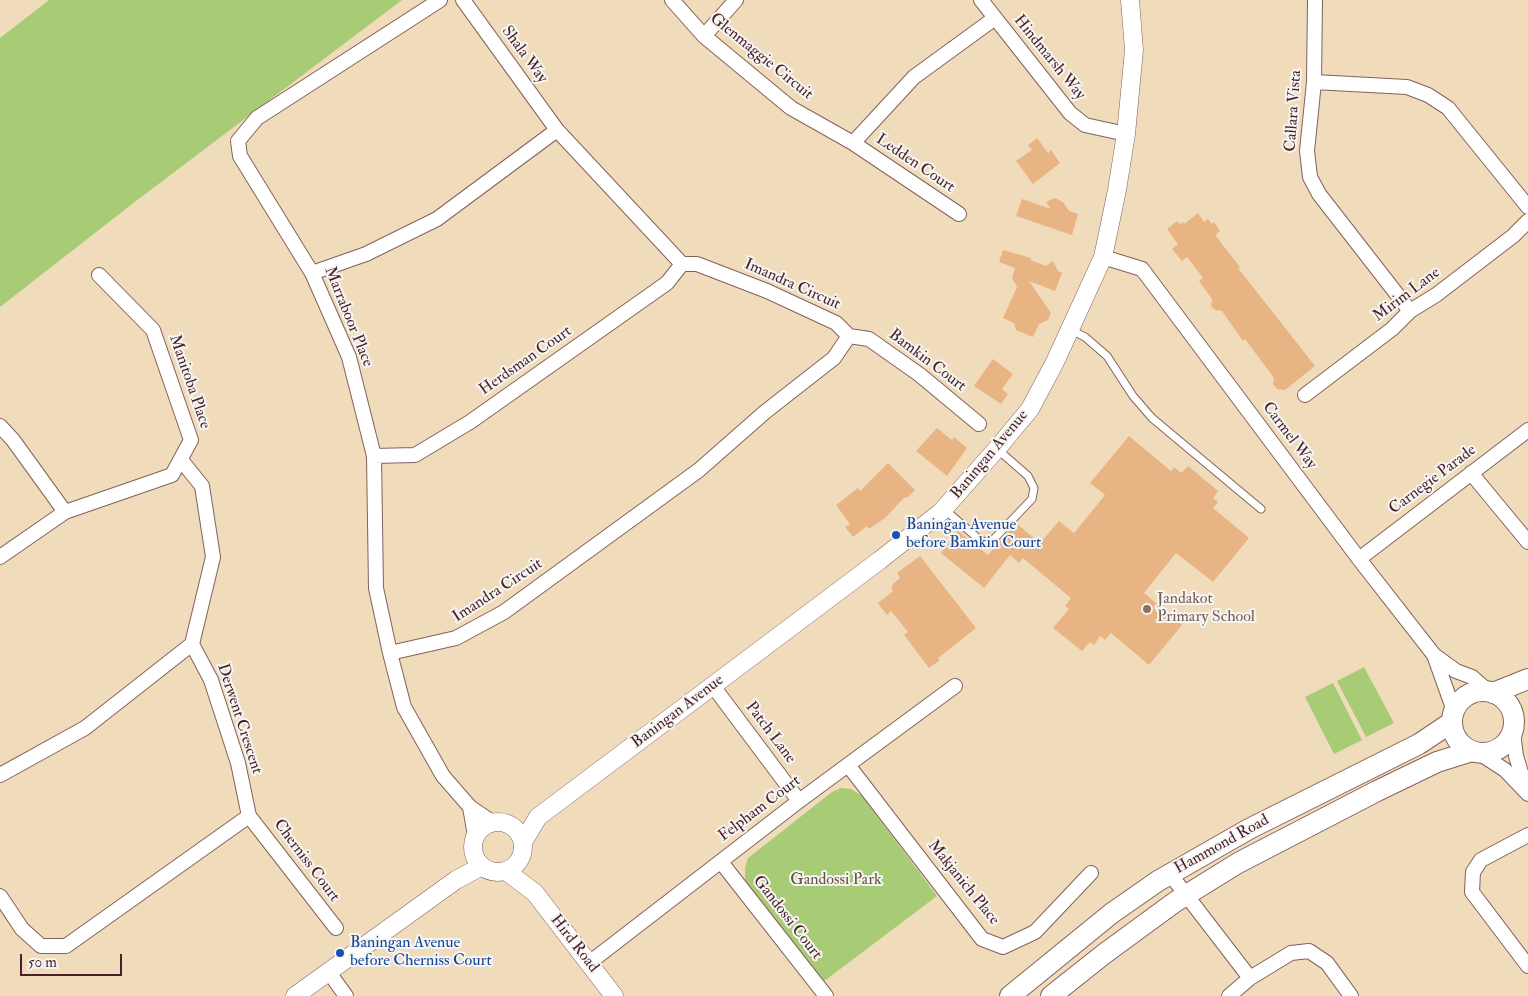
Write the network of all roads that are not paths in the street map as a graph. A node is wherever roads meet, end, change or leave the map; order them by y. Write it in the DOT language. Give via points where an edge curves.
graph roads {
  1 [pos="440,0"];
  2 [pos="463,0"];
  3 [pos="672,0"];
  4 [pos="736,0"];
  5 [pos="982,0"];
  6 [pos="1130,0"];
  7 [pos="1315,0"];
  8 [pos="995,18"];
  9 [pos="704,36"];
  10 [pos="1314,82"];
  11 [pos="557,130"];
  12 [pos="1126,134"];
  13 [pos="853,143"];
  14 [pos="1528,207"];
  15 [pos="959,214"];
  16 [pos="1528,221"];
  17 [pos="1103,257"];
  18 [pos="682,264"];
  19 [pos="312,273"];
  20 [pos="99,275"];
  21 [pos="1410,311"];
  22 [pos="1070,329"];
  23 [pos="848,336"];
  24 [pos="1305,394"];
  25 [pos="979,424"];
  26 [pos="0,426"];
  27 [pos="1528,430"];
  28 [pos="997,449"];
  29 [pos="374,456"];
  30 [pos="181,460"];
  31 [pos="1471,473"];
  32 [pos="944,509"];
  33 [pos="1261,509"];
  34 [pos="65,512"];
  35 [pos="1528,542"];
  36 [pos="0,557"];
  37 [pos="1359,559"];
  38 [pos="192,644"];
  39 [pos="390,653"];
  40 [pos="1434,655"];
  41 [pos="1528,679"];
  42 [pos="713,686"];
  43 [pos="954,686"];
  44 [pos="1491,692"];
  45 [pos="1453,716"];
  46 [pos="1518,723"];
  47 [pos="1475,752"];
  48 [pos="848,765"];
  49 [pos="0,776"];
  50 [pos="1528,794"];
  51 [pos="799,801"];
  52 [pos="470,807"];
  53 [pos="249,816"];
  54 [pos="538,817"];
  55 [pos="501,824"];
  56 [pos="1528,835"];
  57 [pos="521,850"];
  58 [pos="477,852"];
  59 [pos="721,862"];
  60 [pos="506,871"];
  61 [pos="1091,873"];
  62 [pos="1170,874"];
  63 [pos="534,893"];
  64 [pos="1186,895"];
  65 [pos="0,896"];
  66 [pos="336,928"];
  67 [pos="589,963"];
  68 [pos="1528,966"];
  69 [pos="328,971"];
  70 [pos="1250,978"];
  71 [pos="295,996"];
  72 [pos="346,996"];
  73 [pos="614,996"];
  74 [pos="826,996"];
  75 [pos="1010,996"];
  76 [pos="1051,996"];
  77 [pos="1228,996"];
  78 [pos="1352,996"];
  1 -- 19 [label="street, Marraboor Place" via="257,118 238,140 240,156"];
  2 -- 11 [label="street, Shala Way"];
  3 -- 9 [label="street, Glenmaggie Circuit"];
  4 -- 9 [label="street"];
  5 -- 8 [label="street, Hindmarsh Way"];
  6 -- 12 [label="street, Baningan Avenue" via="1134,50"];
  7 -- 10 [label="street, Callara Vista"];
  8 -- 12 [label="street, Hindmarsh Way" via="1070,113 1085,125"];
  8 -- 13 [label="street" via="914,77"];
  9 -- 13 [label="street, Glenmaggie Circuit" via="791,108"];
  10 -- 14 [label="street" via="1407,87 1428,95 1448,108"];
  10 -- 21 [label="street, Callara Vista" via="1307,151 1310,177 1319,194"];
  11 -- 18 [label="street"];
  11 -- 19 [label="street" via="437,219 366,254"];
  12 -- 17 [label="street, Baningan Avenue"];
  13 -- 15 [label="street, Ledden Court"];
  16 -- 21 [label="street, Mirim Lane" via="1514,236"];
  17 -- 22 [label="street, Baningan Avenue"];
  17 -- 37 [label="street, Carmel Way" via="1142,269"];
  18 -- 23 [label="street, Imandra Circuit" via="697,264 767,291 836,323"];
  18 -- 29 [label="street, Herdsman Court" via="667,283 470,422 415,454"];
  19 -- 29 [label="street, Marraboor Place" via="349,357"];
  20 -- 30 [label="street, Manitoba Place" via="153,330 191,440"];
  21 -- 24 [label="street, Mirim Lane" via="1392,329"];
  22 -- 28 [label="street, Baningan Avenue" via="1030,409"];
  22 -- 33 [label="lane" via="1107,356 1152,418"];
  23 -- 25 [label="street, Bamkin Court" via="869,338"];
  23 -- 39 [label="street, Imandra Circuit" via="834,358 699,470 504,612 456,638"];
  26 -- 34 [label="street"];
  27 -- 31 [label="street, Carnegie Parade"];
  28 -- 32 [label="street, Baningan Avenue"];
  28 -- 32 [label="lane" via="1028,476 1034,488 1032,498 991,542 981,541"];
  29 -- 39 [label="street, Marraboor Place" via="376,588"];
  30 -- 34 [label="street, Manitoba Place" via="172,474"];
  30 -- 38 [label="street" via="202,486 213,557"];
  31 -- 35 [label="street"];
  31 -- 37 [label="street, Carnegie Parade"];
  32 -- 42 [label="street, Baningan Avenue"];
  34 -- 36 [label="street, Manitoba Place"];
  37 -- 40 [label="street, Carmel Way"];
  38 -- 49 [label="street" via="85,728"];
  38 -- 53 [label="street, Derwent Crescent" via="211,680 238,763"];
  39 -- 52 [label="street, Marraboor Place" via="404,707 443,776"];
  40 -- 44 [label="street, Carmel Way"];
  40 -- 45 [label="street, Carmel Way"];
  41 -- 44 [label="main road"];
  42 -- 51 [label="street, Patch Lane"];
  42 -- 54 [label="street, Baningan Avenue"];
  43 -- 48 [label="street, Felpham Court"];
  44 -- 45 [label="main road" via="1468,694 1460,700"];
  44 -- 46 [label="main road" via="1509,705"];
  45 -- 47 [label="main road" via="1457,740"];
  45 -- 62 [label="main road, Hammond Road" via="1419,744 1249,829"];
  46 -- 47 [label="main road" via="1509,740 1496,750"];
  46 -- 50 [label="street" via="1516,756"];
  47 -- 50 [label="street" via="1505,770"];
  47 -- 64 [label="main road, Hammond Road" via="1437,762 1377,791 1238,863"];
  48 -- 51 [label="street, Felpham Court"];
  48 -- 61 [label="street, Makjanich Place" via="982,939 1003,946 1035,932"];
  51 -- 59 [label="street, Felpham Court"];
  52 -- 55 [label="street, Marraboor Place"];
  52 -- 58 [label="street"];
  53 -- 65 [label="street" via="66,946 41,946 22,928"];
  53 -- 66 [label="street, Cherniss Court"];
  54 -- 55 [label="street, Baningan Avenue"];
  54 -- 57 [label="street, Baningan Avenue"];
  55 -- 57 [label="street" via="519,834"];
  55 -- 58 [label="street" via="480,829"];
  56 -- 68 [label="street" via="1481,860 1473,872 1472,892"];
  57 -- 60 [label="street" via="514,866"];
  57 -- 63 [label="street, Hird Road"];
  58 -- 60 [label="street" via="489,871"];
  58 -- 69 [label="street" via="456,880"];
  59 -- 67 [label="street, Felpham Court"];
  59 -- 74 [label="street, Gandossi Court"];
  60 -- 63 [label="street, Hird Road"];
  62 -- 64 [label="street"];
  62 -- 75 [label="main road, Hammond Road" via="1112,914"];
  63 -- 67 [label="street, Hird Road"];
  64 -- 70 [label="street"];
  64 -- 76 [label="main road, Hammond Road"];
  67 -- 73 [label="street, Hird Road"];
  69 -- 71 [label="street"];
  69 -- 72 [label="street"];
  70 -- 77 [label="street"];
  70 -- 78 [label="street" via="1291,953 1309,951 1327,963"];
}
